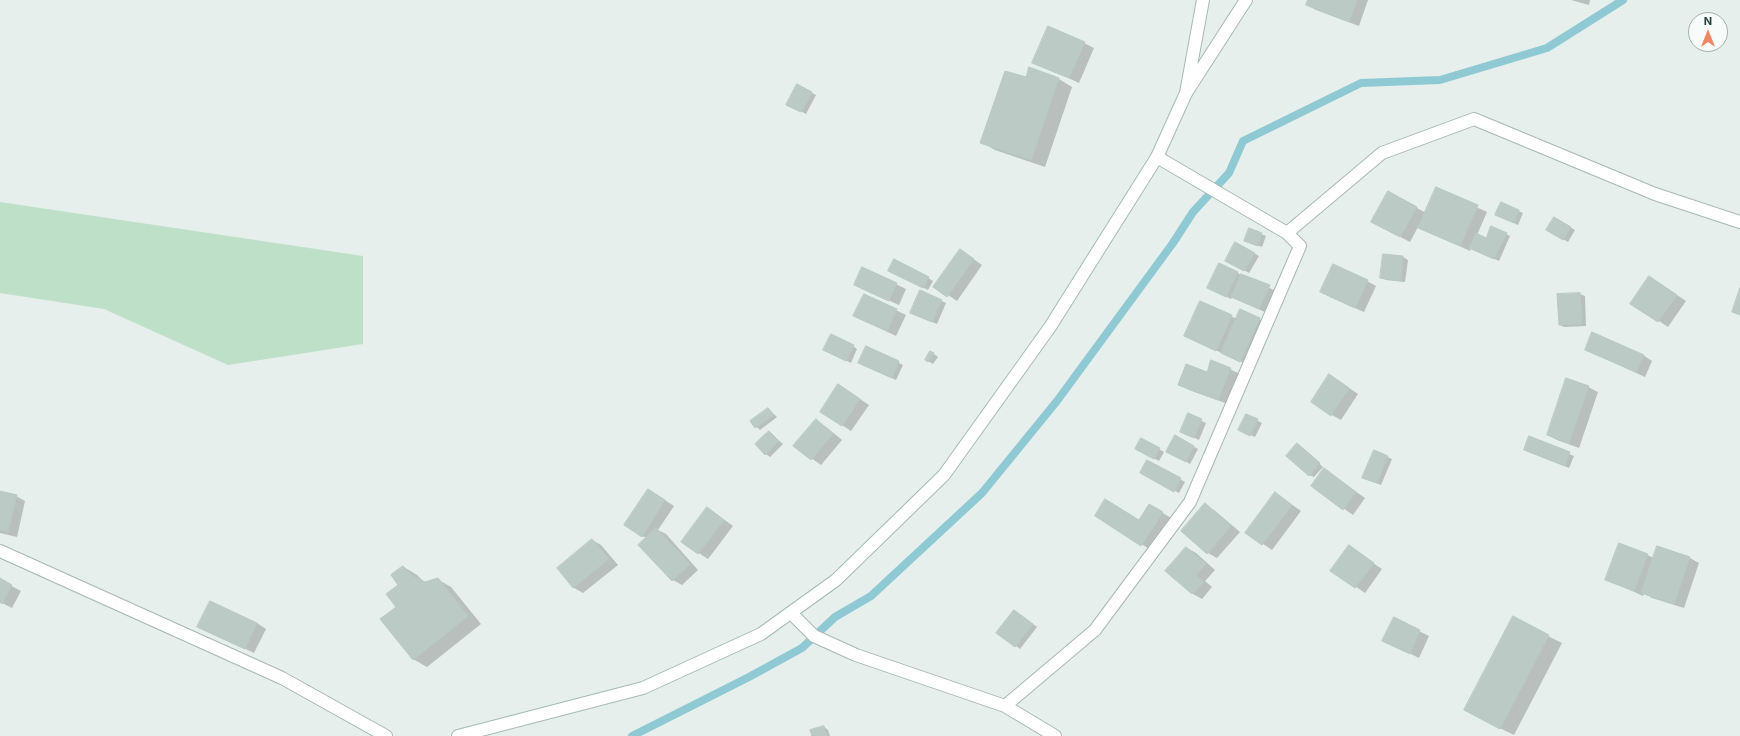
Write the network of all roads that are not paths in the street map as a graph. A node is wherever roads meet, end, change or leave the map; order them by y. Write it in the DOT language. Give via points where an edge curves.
graph roads {
  1 [pos="1203,0"];
  2 [pos="1246,0"];
  3 [pos="1186,93"];
  4 [pos="1157,157"];
  5 [pos="1740,222"];
  6 [pos="1287,233"];
  7 [pos="0,551"];
  8 [pos="792,613"];
  9 [pos="1005,706"];
  10 [pos="386,736"];
  11 [pos="458,736"];
  12 [pos="1055,736"];
  1 -- 3 [label="street"];
  2 -- 3 [label="street"];
  3 -- 4 [label="street"];
  4 -- 6 [label="street"];
  4 -- 8 [label="street" via="1050,327 944,475 836,580"];
  5 -- 6 [label="street" via="1655,194 1474,119 1382,153"];
  6 -- 9 [label="street" via="1300,246 1190,502 1095,630"];
  7 -- 10 [label="street" via="282,678"];
  8 -- 9 [label="street" via="814,636 856,656"];
  8 -- 11 [label="street" via="761,634 643,688"];
  9 -- 12 [label="street"];
}
